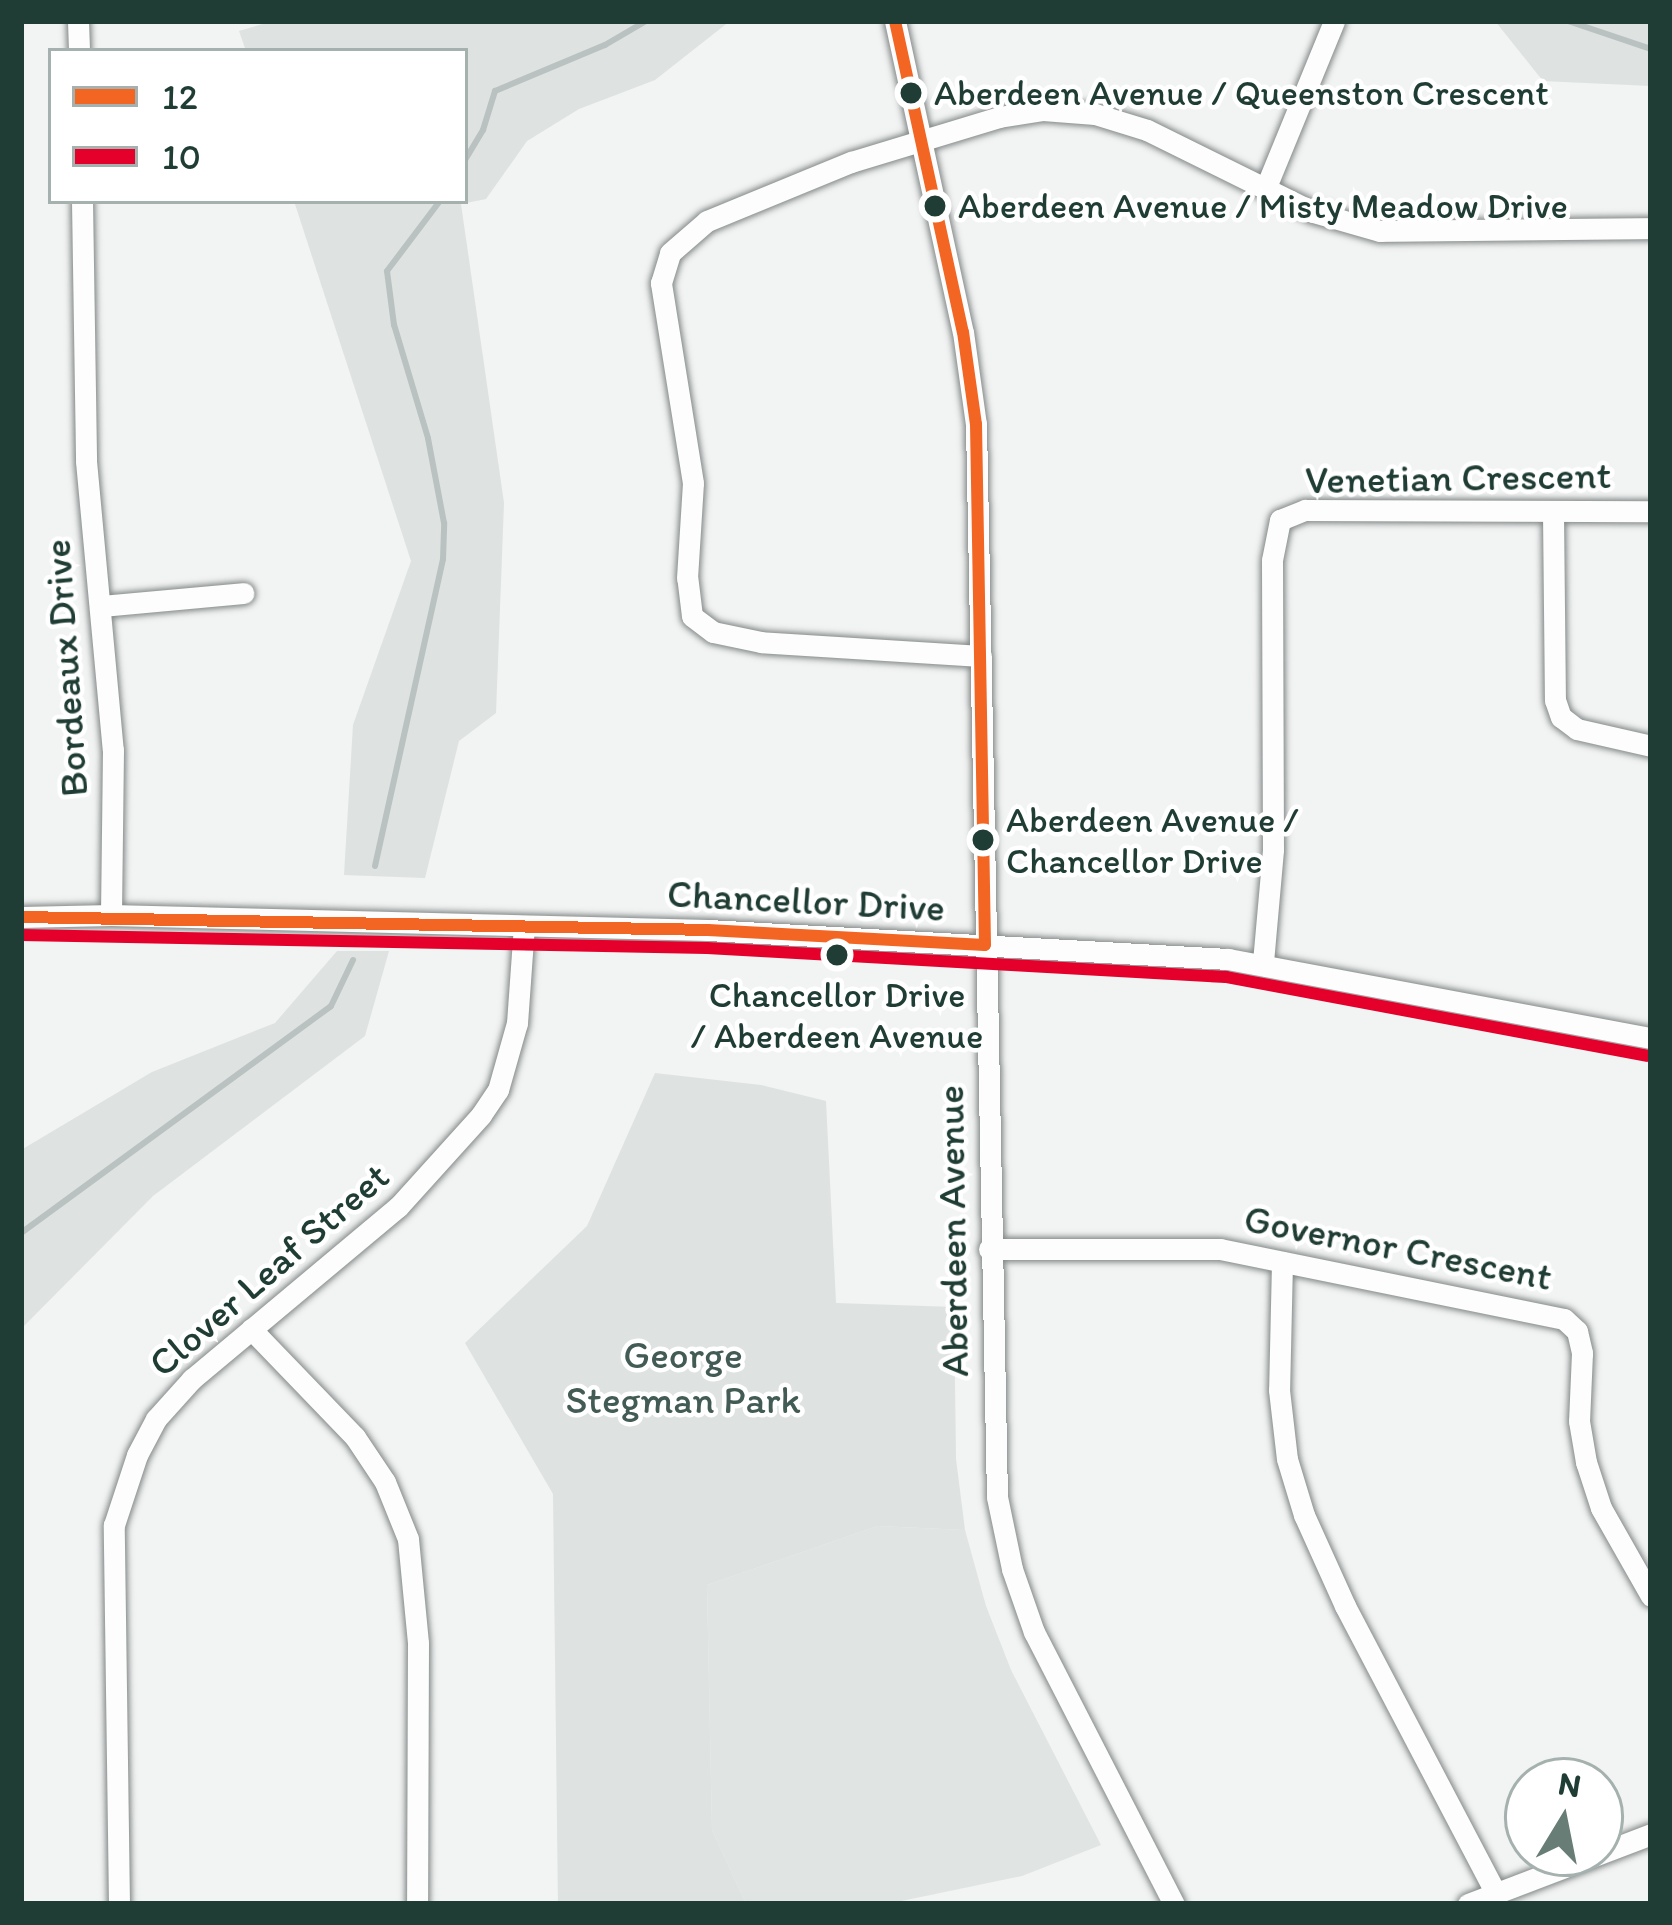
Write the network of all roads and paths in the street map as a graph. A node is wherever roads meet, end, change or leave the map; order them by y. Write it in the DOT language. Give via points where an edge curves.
graph roads {
  1 [pos="895,21"];
  2 [pos="1334,21"];
  3 [pos="921,140"];
  4 [pos="1266,187"];
  5 [pos="82,204"];
  6 [pos="1651,228"];
  7 [pos="1651,511"];
  8 [pos="1552,513"];
  9 [pos="243,593"];
  10 [pos="101,606"];
  11 [pos="981,656"];
  12 [pos="1651,746"];
  13 [pos="111,915"];
  14 [pos="21,917"];
  15 [pos="524,926"];
  16 [pos="985,945"];
  17 [pos="1263,962"];
  18 [pos="1651,1038"];
  19 [pos="989,1249"];
  20 [pos="1282,1262"];
  21 [pos="251,1329"];
  22 [pos="1651,1596"];
  23 [pos="1651,1834"];
  24 [pos="1496,1894"];
  25 [pos="119,1904"];
  26 [pos="417,1904"];
  27 [pos="1174,1904"];
  28 [pos="1468,1904"];
  1 -- 3 [label="street, Aberdeen Avenue"];
  2 -- 4 [label="street"];
  3 -- 4 [label="street" via="1021,113 1095,114"];
  3 -- 11 [label="street, Aberdeen Avenue" via="976,424"];
  3 -- 11 [label="street" via="724,213 670,254 661,283 693,483 689,600 692,616 713,632 761,642"];
  4 -- 6 [label="street" via="1313,212 1381,231"];
  5 -- 10 [label="street, Bordeaux Drive" via="86,461"];
  7 -- 8 [label="street, Venetian Crescent"];
  8 -- 12 [label="street" via="1561,717 1577,729"];
  8 -- 17 [label="street, Venetian Crescent" via="1305,510 1280,520 1272,560 1274,826"];
  9 -- 10 [label="street"];
  10 -- 13 [label="street, Bordeaux Drive" via="113,750"];
  11 -- 16 [label="street, Aberdeen Avenue"];
  13 -- 14 [label="street, Chancellor Drive"];
  13 -- 15 [label="street, Chancellor Drive"];
  15 -- 16 [label="street, Chancellor Drive"];
  15 -- 21 [label="street, Clover Leaf Street" via="517,1023 498,1090 398,1207"];
  16 -- 17 [label="street, Chancellor Drive"];
  16 -- 19 [label="street, Aberdeen Avenue"];
  17 -- 18 [label="street, Chancellor Drive"];
  19 -- 20 [label="street, Governor Crescent" via="1202,1248"];
  19 -- 27 [label="street, Aberdeen Avenue" via="992,1454 1012,1569 1053,1672"];
  20 -- 22 [label="street, Governor Crescent" via="1564,1319 1582,1353 1586,1462 1601,1508"];
  20 -- 24 [label="street" via="1279,1390 1304,1515"];
  21 -- 25 [label="street, Clover Leaf Street" via="156,1419 118,1504"];
  21 -- 26 [label="street" via="355,1437 408,1539 418,1642"];
  23 -- 24 [label="street"];
  24 -- 28 [label="street"];
}
